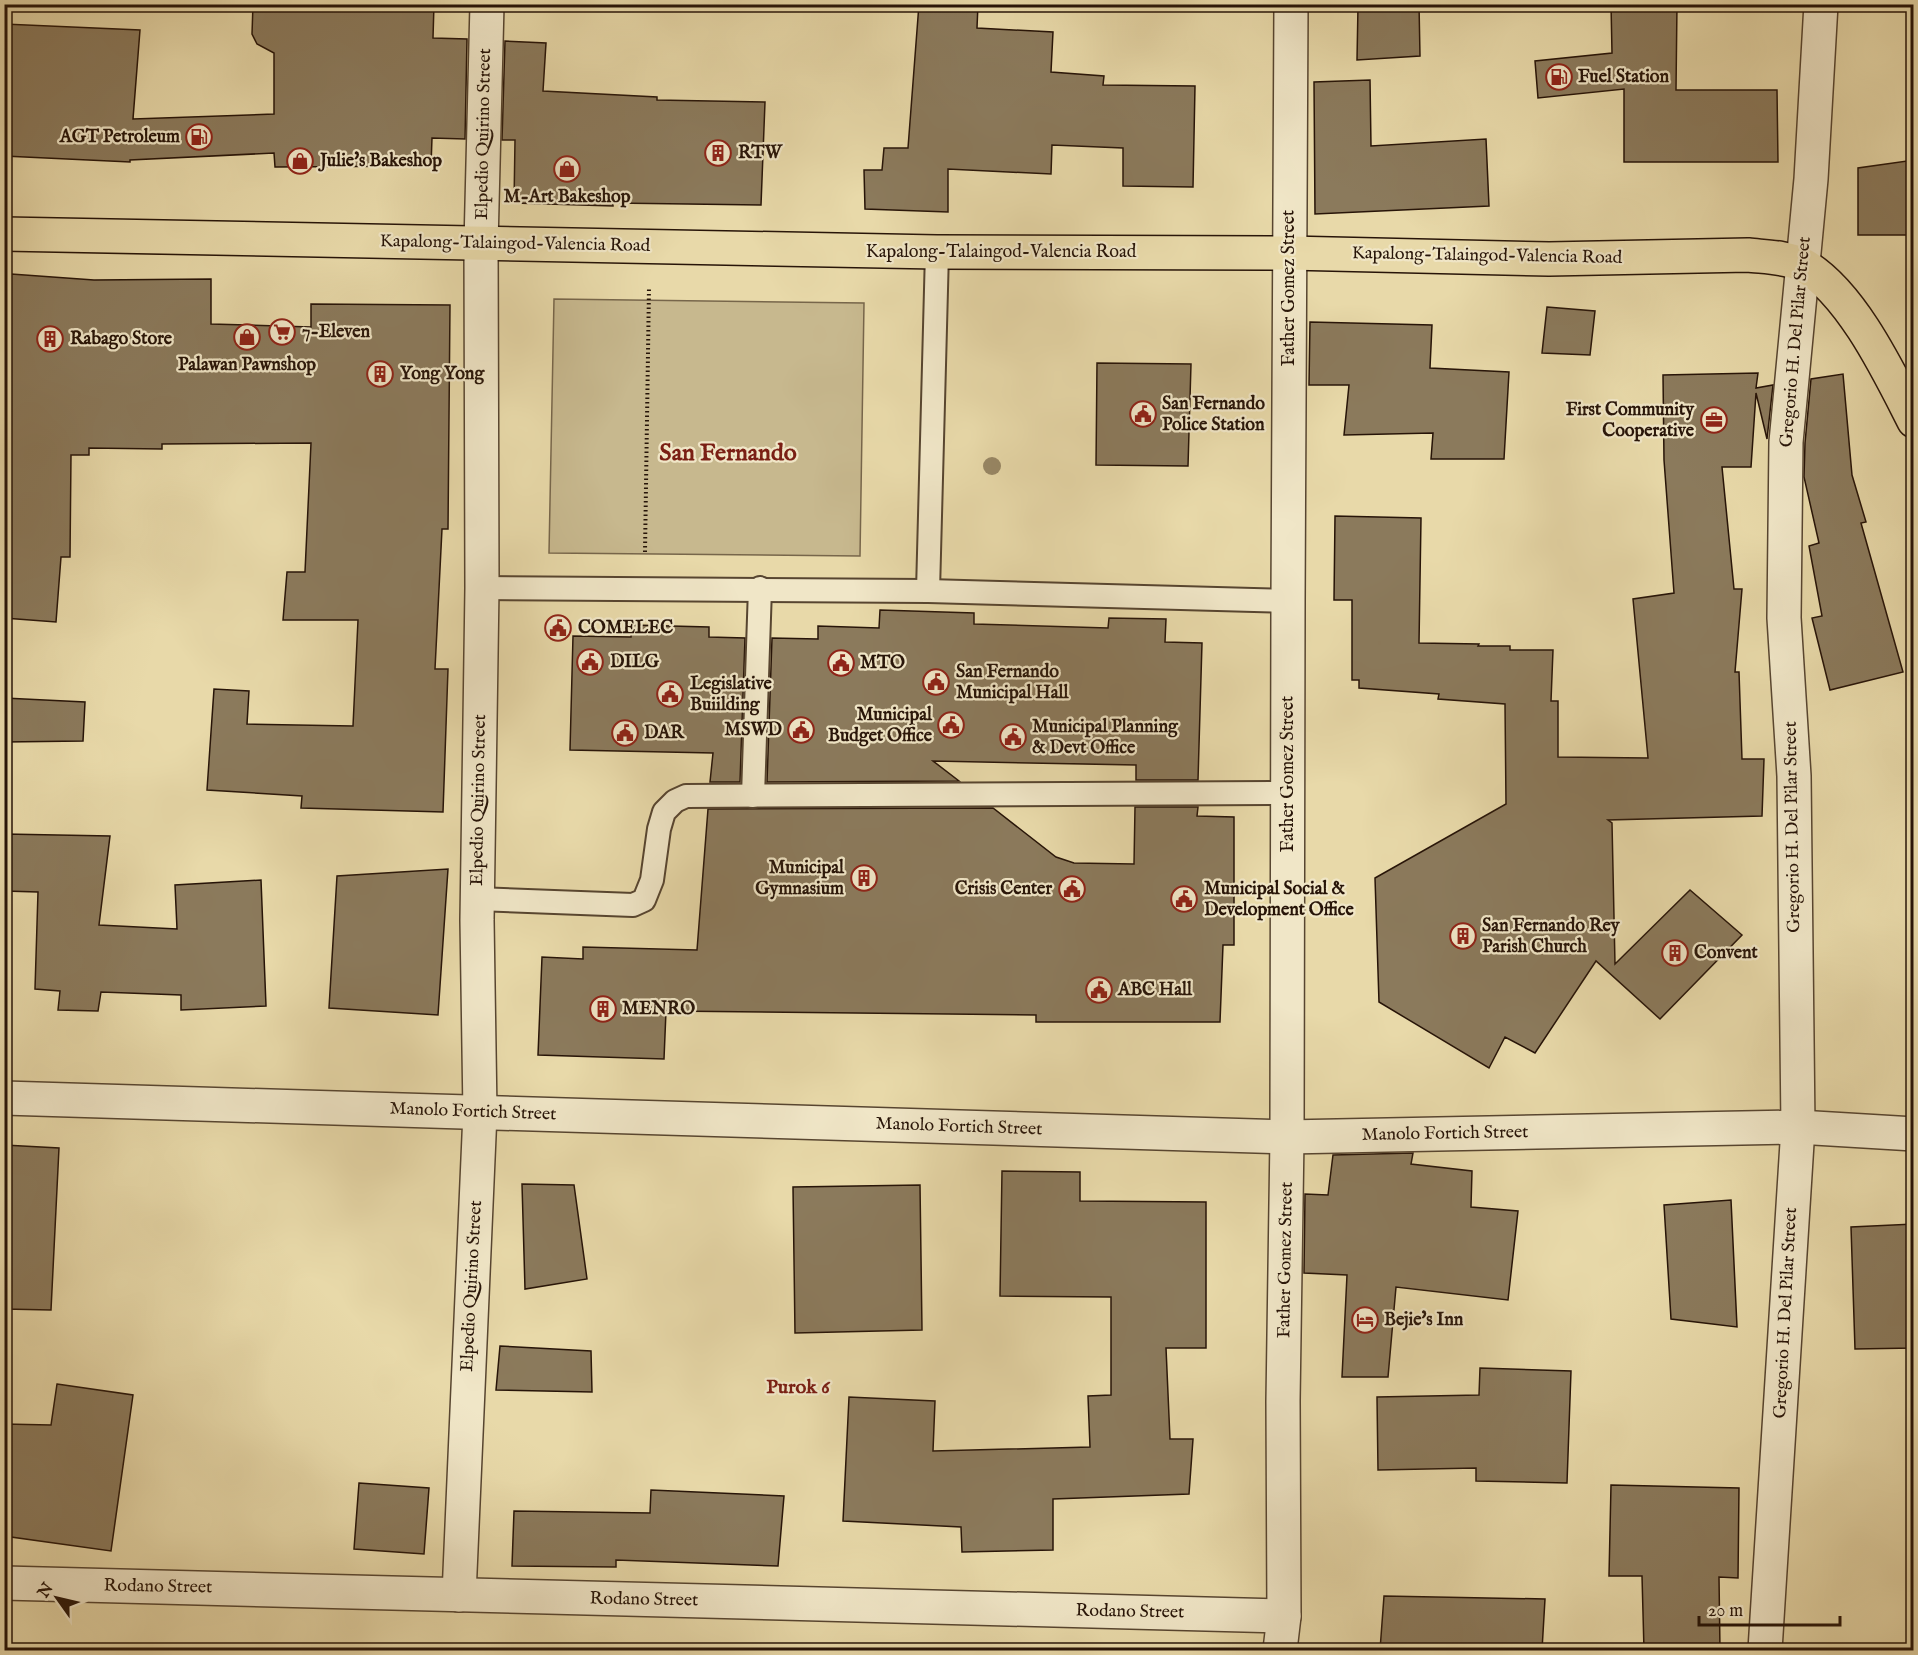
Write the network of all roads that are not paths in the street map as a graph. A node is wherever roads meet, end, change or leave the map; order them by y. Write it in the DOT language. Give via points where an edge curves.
graph roads {
  1 [pos="487,4"];
  2 [pos="1291,4"];
  3 [pos="1821,4"];
  4 [pos="4,234"];
  5 [pos="481,244"];
  6 [pos="937,252"];
  7 [pos="1289,253"];
  8 [pos="1802,265"];
  9 [pos="1914,421"];
  10 [pos="482,588"];
  11 [pos="760,588"];
  12 [pos="928,591"];
  13 [pos="1287,601"];
  14 [pos="1288,793"];
  15 [pos="753,796"];
  16 [pos="477,899"];
  17 [pos="4,1098"];
  18 [pos="480,1113"];
  19 [pos="1798,1127"];
  20 [pos="1914,1134"];
  21 [pos="1287,1137"];
  22 [pos="4,1583"];
  23 [pos="459,1595"];
  24 [pos="1284,1616"];
  25 [pos="1280,1650"];
  26 [pos="1765,1650"];
  1 -- 5 [label="street, Elpedio Quirino Street"];
  2 -- 7 [label="street, Father Gomez Street"];
  3 -- 8 [label="street, Gregorio H. Del Pilar Street"];
  4 -- 5 [label="highway, Kapalong-Talaingod-Valencia Road"];
  5 -- 6 [label="highway, Kapalong-Talaingod-Valencia Road"];
  5 -- 10 [label="street, Elpedio Quirino Street"];
  6 -- 7 [label="highway, Kapalong-Talaingod-Valencia Road"];
  6 -- 12 [label="lane"];
  7 -- 8 [label="highway, Kapalong-Talaingod-Valencia Road" via="1549,259 1748,255"];
  7 -- 13 [label="street, Father Gomez Street"];
  8 -- 9 [label="highway, Kapalong-Talaingod-Valencia Road" via="1847,304"];
  8 -- 19 [label="street, Gregorio H. Del Pilar Street" via="1786,442 1784,618 1794,776"];
  10 -- 11 [label="lane"];
  10 -- 16 [label="street, Elpedio Quirino Street"];
  11 -- 12 [label="lane"];
  11 -- 15 [label="lane"];
  12 -- 13 [label="lane"];
  13 -- 14 [label="street, Father Gomez Street"];
  14 -- 15 [label="lane"];
  14 -- 21 [label="street, Father Gomez Street"];
  15 -- 16 [label="lane" via="686,796 675,801 664,812 652,880 644,900 633,905"];
  16 -- 18 [label="street, Elpedio Quirino Street"];
  17 -- 18 [label="street, Manolo Fortich Street"];
  18 -- 21 [label="street, Manolo Fortich Street"];
  18 -- 23 [label="street, Elpedio Quirino Street"];
  19 -- 20 [label="street, Manolo Fortich Street"];
  19 -- 21 [label="street, Manolo Fortich Street"];
  19 -- 26 [label="street, Gregorio H. Del Pilar Street"];
  21 -- 24 [label="street, Father Gomez Street"];
  22 -- 23 [label="street, Rodano Street"];
  23 -- 24 [label="street, Rodano Street"];
  24 -- 25 [label="street, Father Gomez Street"];
}
